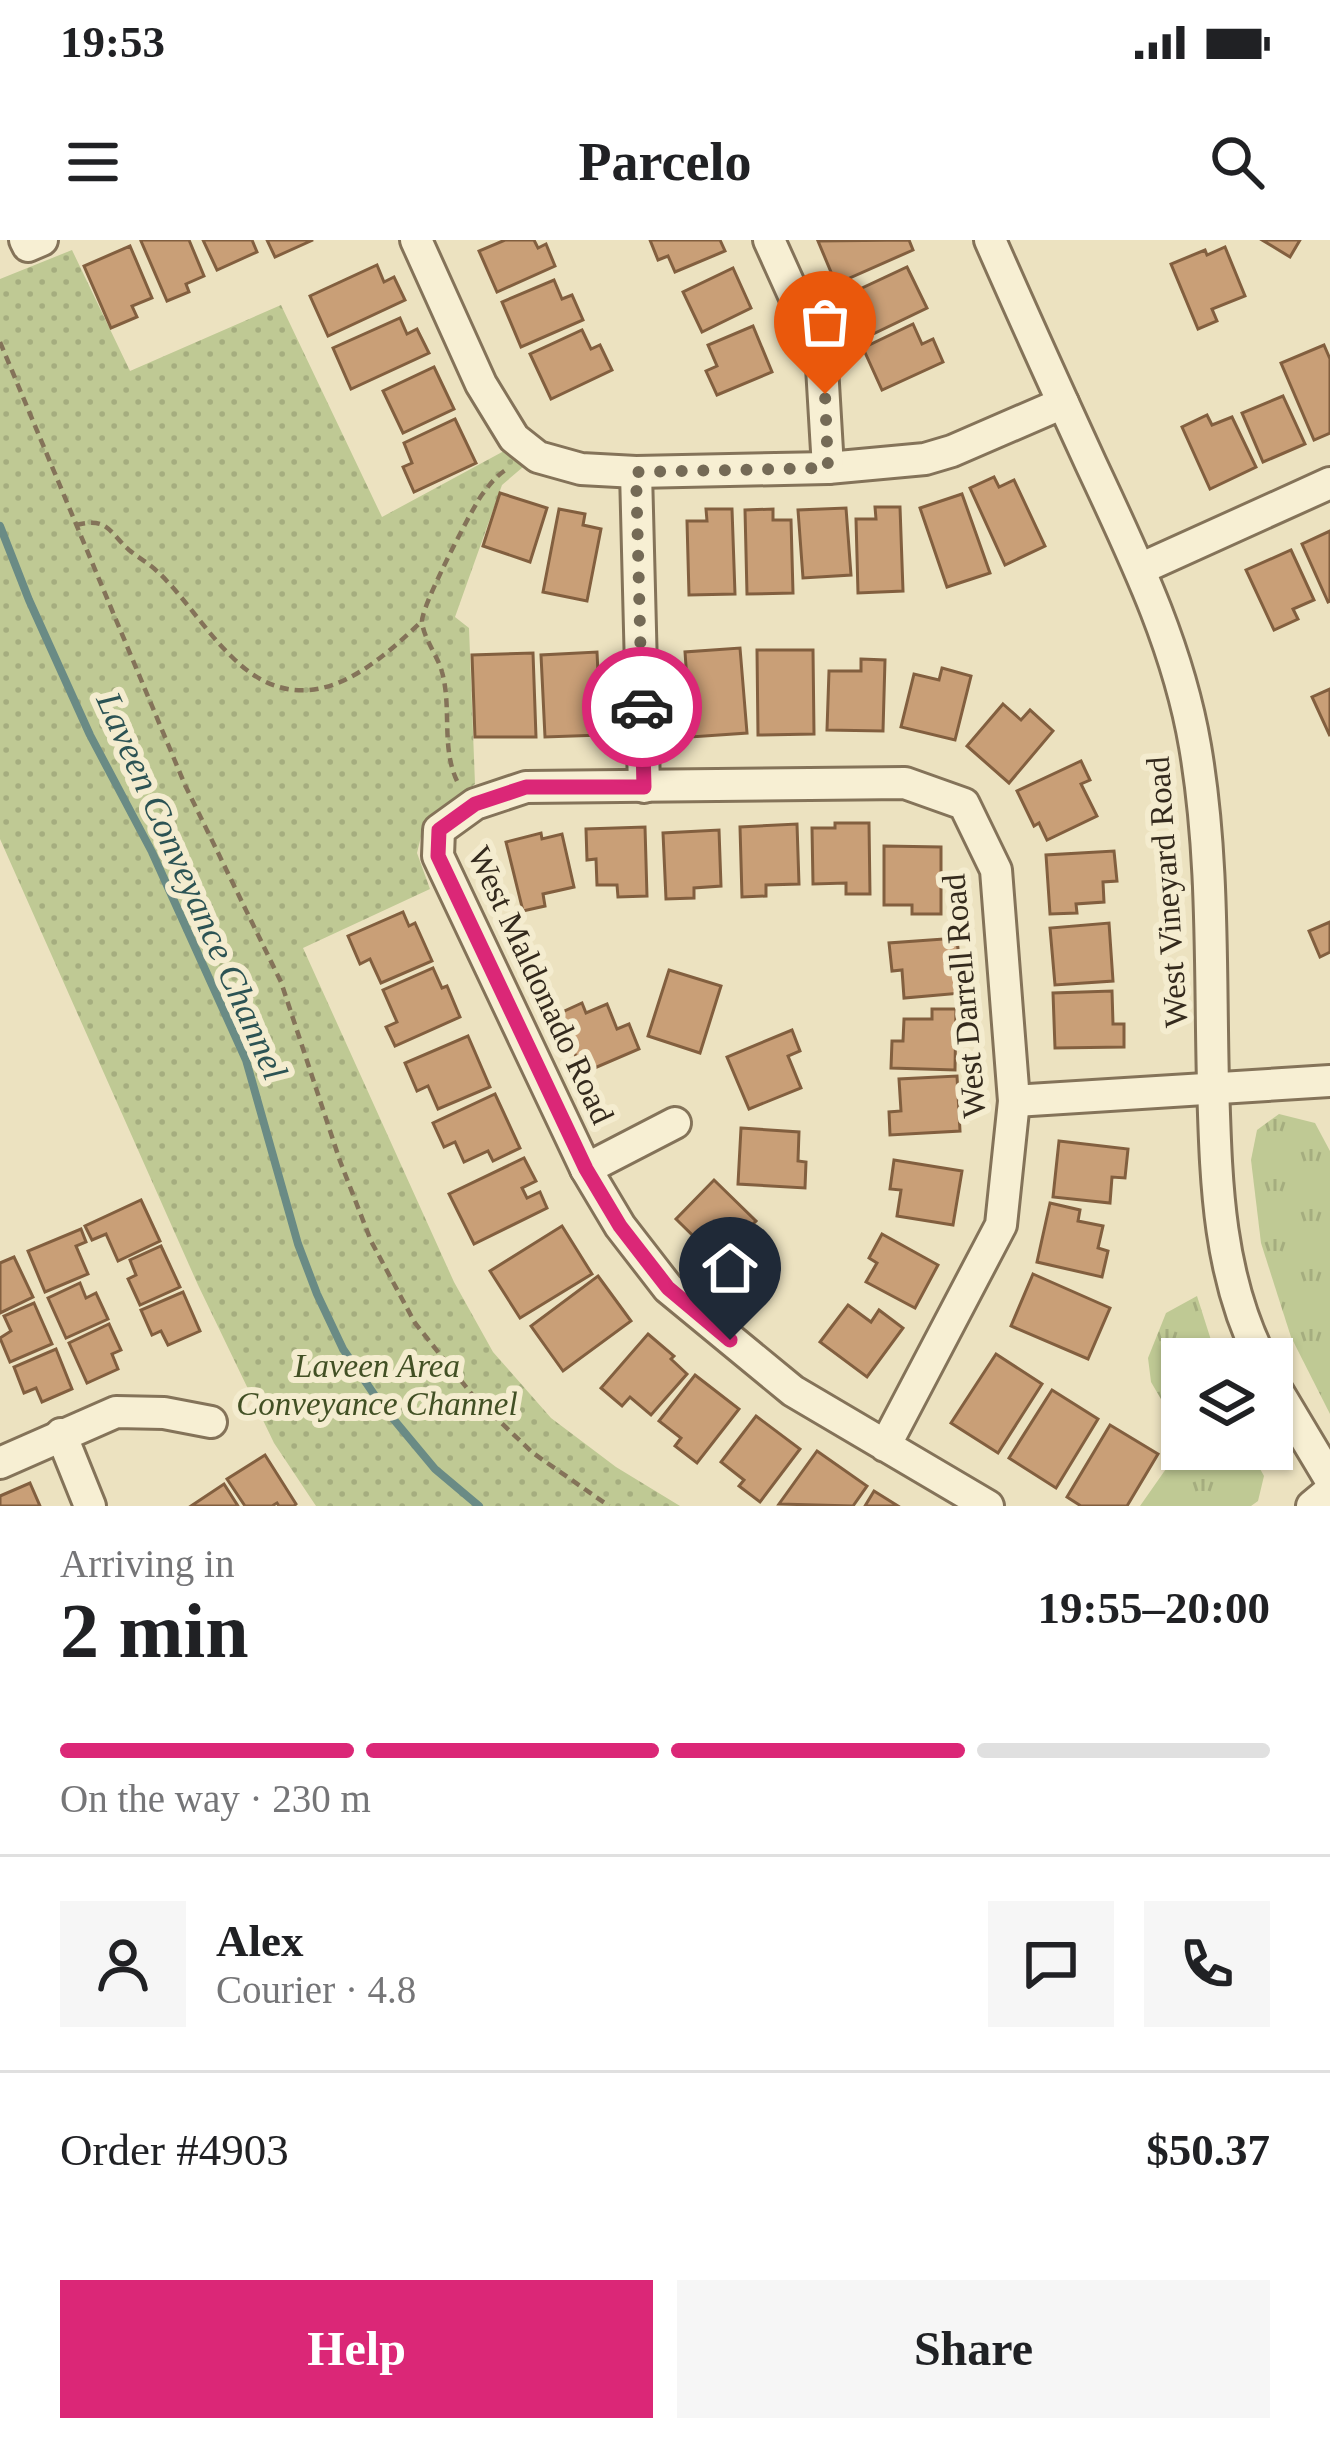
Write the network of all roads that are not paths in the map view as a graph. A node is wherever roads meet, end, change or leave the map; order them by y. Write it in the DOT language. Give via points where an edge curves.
graph roads {
  1 [pos="416,240"];
  2 [pos="769,240"];
  3 [pos="990,240"];
  4 [pos="1063,403"];
  5 [pos="828,468"];
  6 [pos="636,472"];
  7 [pos="1330,483"];
  8 [pos="1140,569"];
  9 [pos="644,787"];
  10 [pos="1330,1081"];
  11 [pos="1214,1089"];
  12 [pos="1014,1101"];
  13 [pos="675,1123"];
  14 [pos="586,1169"];
  15 [pos="1253,1338"];
  16 [pos="1293,1420"];
  17 [pos="211,1422"];
  18 [pos="61,1434"];
  19 [pos="885,1446"];
  20 [pos="0,1462"];
  21 [pos="1330,1479"];
  22 [pos="1330,1491"];
  23 [pos="90,1506"];
  24 [pos="988,1506"];
  25 [pos="1312,1506"];
  1 -- 6 [label="street" via="514,438 538,457 581,469"];
  2 -- 5 [label="street" via="822,367"];
  3 -- 4 [label="street, West Vineyard Road"];
  4 -- 5 [label="street" via="952,452"];
  4 -- 8 [label="street, West Vineyard Road"];
  5 -- 6 [label="street"];
  6 -- 9 [label="street"];
  7 -- 8 [label="street"];
  8 -- 11 [label="street, West Vineyard Road" via="1170,646 1202,791"];
  9 -- 12 [label="street, West Darrell Road" via="905,782 964,804 996,870"];
  9 -- 14 [label="street, West Maldonado Road" via="526,787 475,804 439,830 438,856"];
  10 -- 11 [label="street"];
  11 -- 12 [label="street"];
  11 -- 15 [label="street, West Vineyard Road" via="1222,1238"];
  12 -- 19 [label="street, West Darrell Road" via="1001,1225"];
  13 -- 14 [label="street, West Maldonado Road"];
  14 -- 19 [label="street, West Maldonado Road" via="668,1288 793,1391"];
  16 -- 21 [label="street"];
  17 -- 18 [label="street" via="116,1412"];
  18 -- 20 [label="street"];
  18 -- 23 [label="street"];
  19 -- 24 [label="street, West Maldonado Road"];
  22 -- 25 [label="street"];
}
